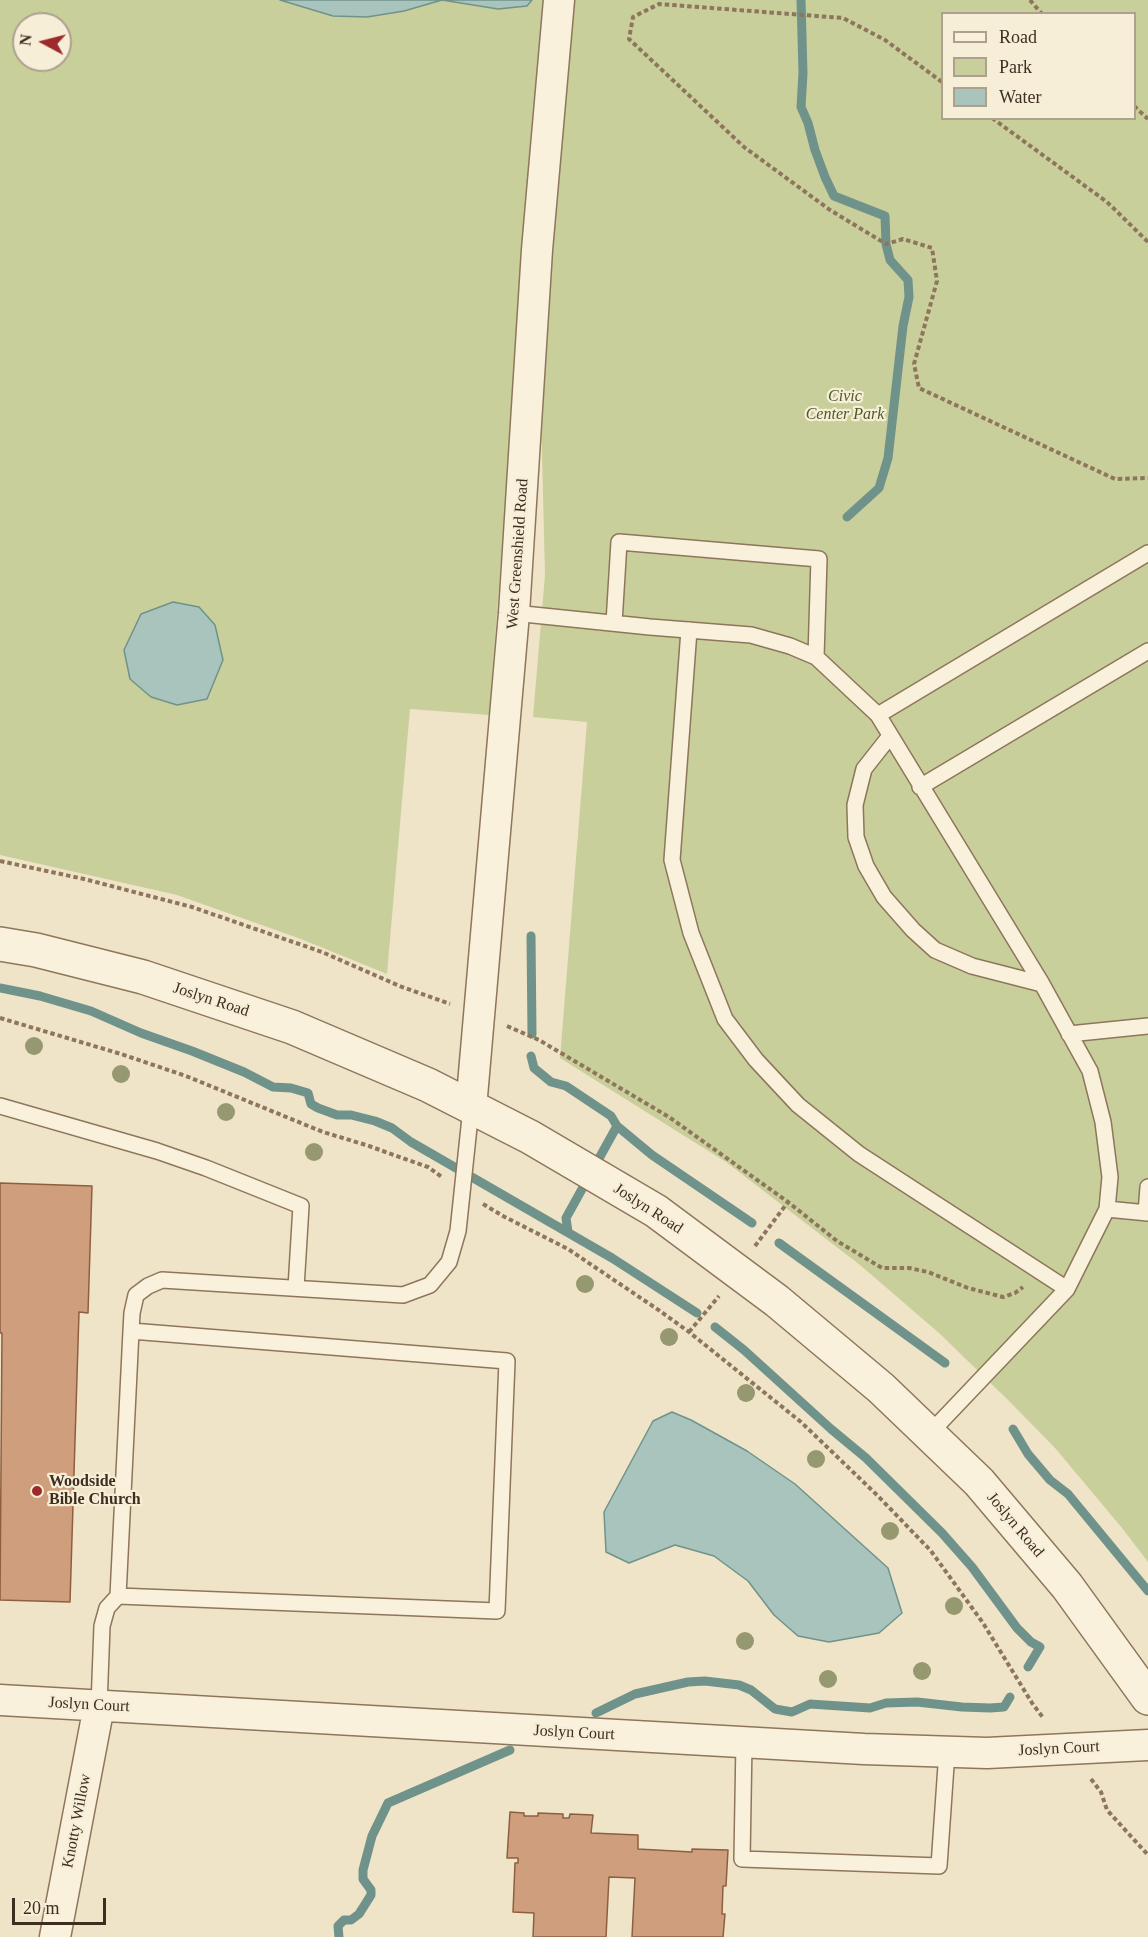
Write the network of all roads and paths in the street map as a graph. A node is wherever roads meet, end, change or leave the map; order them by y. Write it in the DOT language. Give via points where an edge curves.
graph roads {
  1 [pos="559,0"];
  2 [pos="1030,0"];
  3 [pos="1040,12"];
  4 [pos="941,81"];
  5 [pos="1136,108"];
  6 [pos="1148,119"];
  7 [pos="995,120"];
  8 [pos="1148,242"];
  9 [pos="1148,478"];
  10 [pos="1148,553"];
  11 [pos="514,613"];
  12 [pos="614,623"];
  13 [pos="689,630"];
  14 [pos="1148,651"];
  15 [pos="816,657"];
  16 [pos="878,716"];
  17 [pos="890,736"];
  18 [pos="920,787"];
  19 [pos="0,861"];
  20 [pos="0,944"];
  21 [pos="1042,984"];
  22 [pos="479,1016"];
  23 [pos="0,1018"];
  24 [pos="1148,1026"];
  25 [pos="1069,1034"];
  26 [pos="0,1106"];
  27 [pos="471,1108"];
  28 [pos="1148,1187"];
  29 [pos="462,1191"];
  30 [pos="1107,1209"];
  31 [pos="1147,1213"];
  32 [pos="1039,1270"];
  33 [pos="296,1288"];
  34 [pos="1067,1288"];
  35 [pos="130,1331"];
  36 [pos="930,1433"];
  37 [pos="118,1596"];
  38 [pos="1148,1698"];
  39 [pos="0,1700"];
  40 [pos="99,1706"];
  41 [pos="744,1742"];
  42 [pos="1148,1744"];
  43 [pos="1065,1748"];
  44 [pos="947,1751"];
  45 [pos="1148,1855"];
  46 [pos="55,1937"];
  1 -- 11 [label="street, West Greenshield Road" via="537,250"];
  2 -- 3 [label="path"];
  4 -- 9 [label="path" via="885,40 843,18 659,4 633,17 629,39 744,147 830,210 886,244 903,239 932,248 937,281 914,364 919,388 1115,479"];
  5 -- 6 [label="path"];
  7 -- 8 [label="path" via="1107,202"];
  10 -- 16 [label="lane"];
  11 -- 12 [label="lane"];
  11 -- 22 [label="street, West Greenshield Road"];
  12 -- 13 [label="lane"];
  12 -- 15 [label="lane" via="619,542 819,560"];
  13 -- 15 [label="lane" via="751,635"];
  13 -- 32 [label="lane" via="672,860 691,933 725,1019 798,1105 859,1154"];
  14 -- 18 [label="lane"];
  15 -- 16 [label="lane"];
  16 -- 17 [label="lane"];
  17 -- 18 [label="lane"];
  17 -- 21 [label="lane" via="864,769 855,805 856,837 866,866 884,897 935,950 972,966"];
  18 -- 21 [label="lane"];
  19 -- 22 [label="path" via="203,911 322,952"];
  20 -- 27 [label="street, Joslyn Road" via="143,977 292,1027"];
  21 -- 25 [label="lane"];
  22 -- 27 [label="street, West Greenshield Road"];
  22 -- 32 [label="path" via="539,1040 639,1098 837,1241 882,1268 928,1272 1003,1298 1015,1293"];
  23 -- 29 [label="path" via="186,1076 323,1132 428,1167"];
  24 -- 25 [label="lane"];
  25 -- 30 [label="lane" via="1090,1071 1103,1122 1110,1177"];
  26 -- 33 [label="lane" via="147,1148 301,1206"];
  27 -- 29 [label="lane"];
  27 -- 36 [label="street, Joslyn Road" via="530,1137 656,1211 777,1301"];
  28 -- 31 [label="lane"];
  29 -- 33 [label="lane" via="458,1231 448,1262 430,1285 403,1294"];
  29 -- 43 [label="path" via="568,1249 660,1311 801,1422 931,1551"];
  30 -- 31 [label="lane"];
  30 -- 34 [label="lane"];
  32 -- 34 [label="lane"];
  33 -- 35 [label="lane" via="162,1281 136,1295"];
  34 -- 36 [label="lane"];
  35 -- 37 [label="lane"];
  35 -- 37 [label="lane" via="507,1361 497,1611"];
  36 -- 38 [label="street, Joslyn Road" via="980,1482 1067,1586"];
  37 -- 40 [label="lane" via="106,1608 102,1626"];
  39 -- 40 [label="street, Joslyn Court"];
  40 -- 41 [label="street, Joslyn Court"];
  40 -- 46 [label="street, Knotty Willow"];
  41 -- 44 [label="street, Joslyn Court"];
  41 -- 44 [label="lane" via="742,1859 939,1866"];
  42 -- 43 [label="street, Joslyn Court"];
  43 -- 44 [label="street, Joslyn Court" via="987,1753"];
  43 -- 45 [label="path" via="1101,1792 1107,1810"];
}
